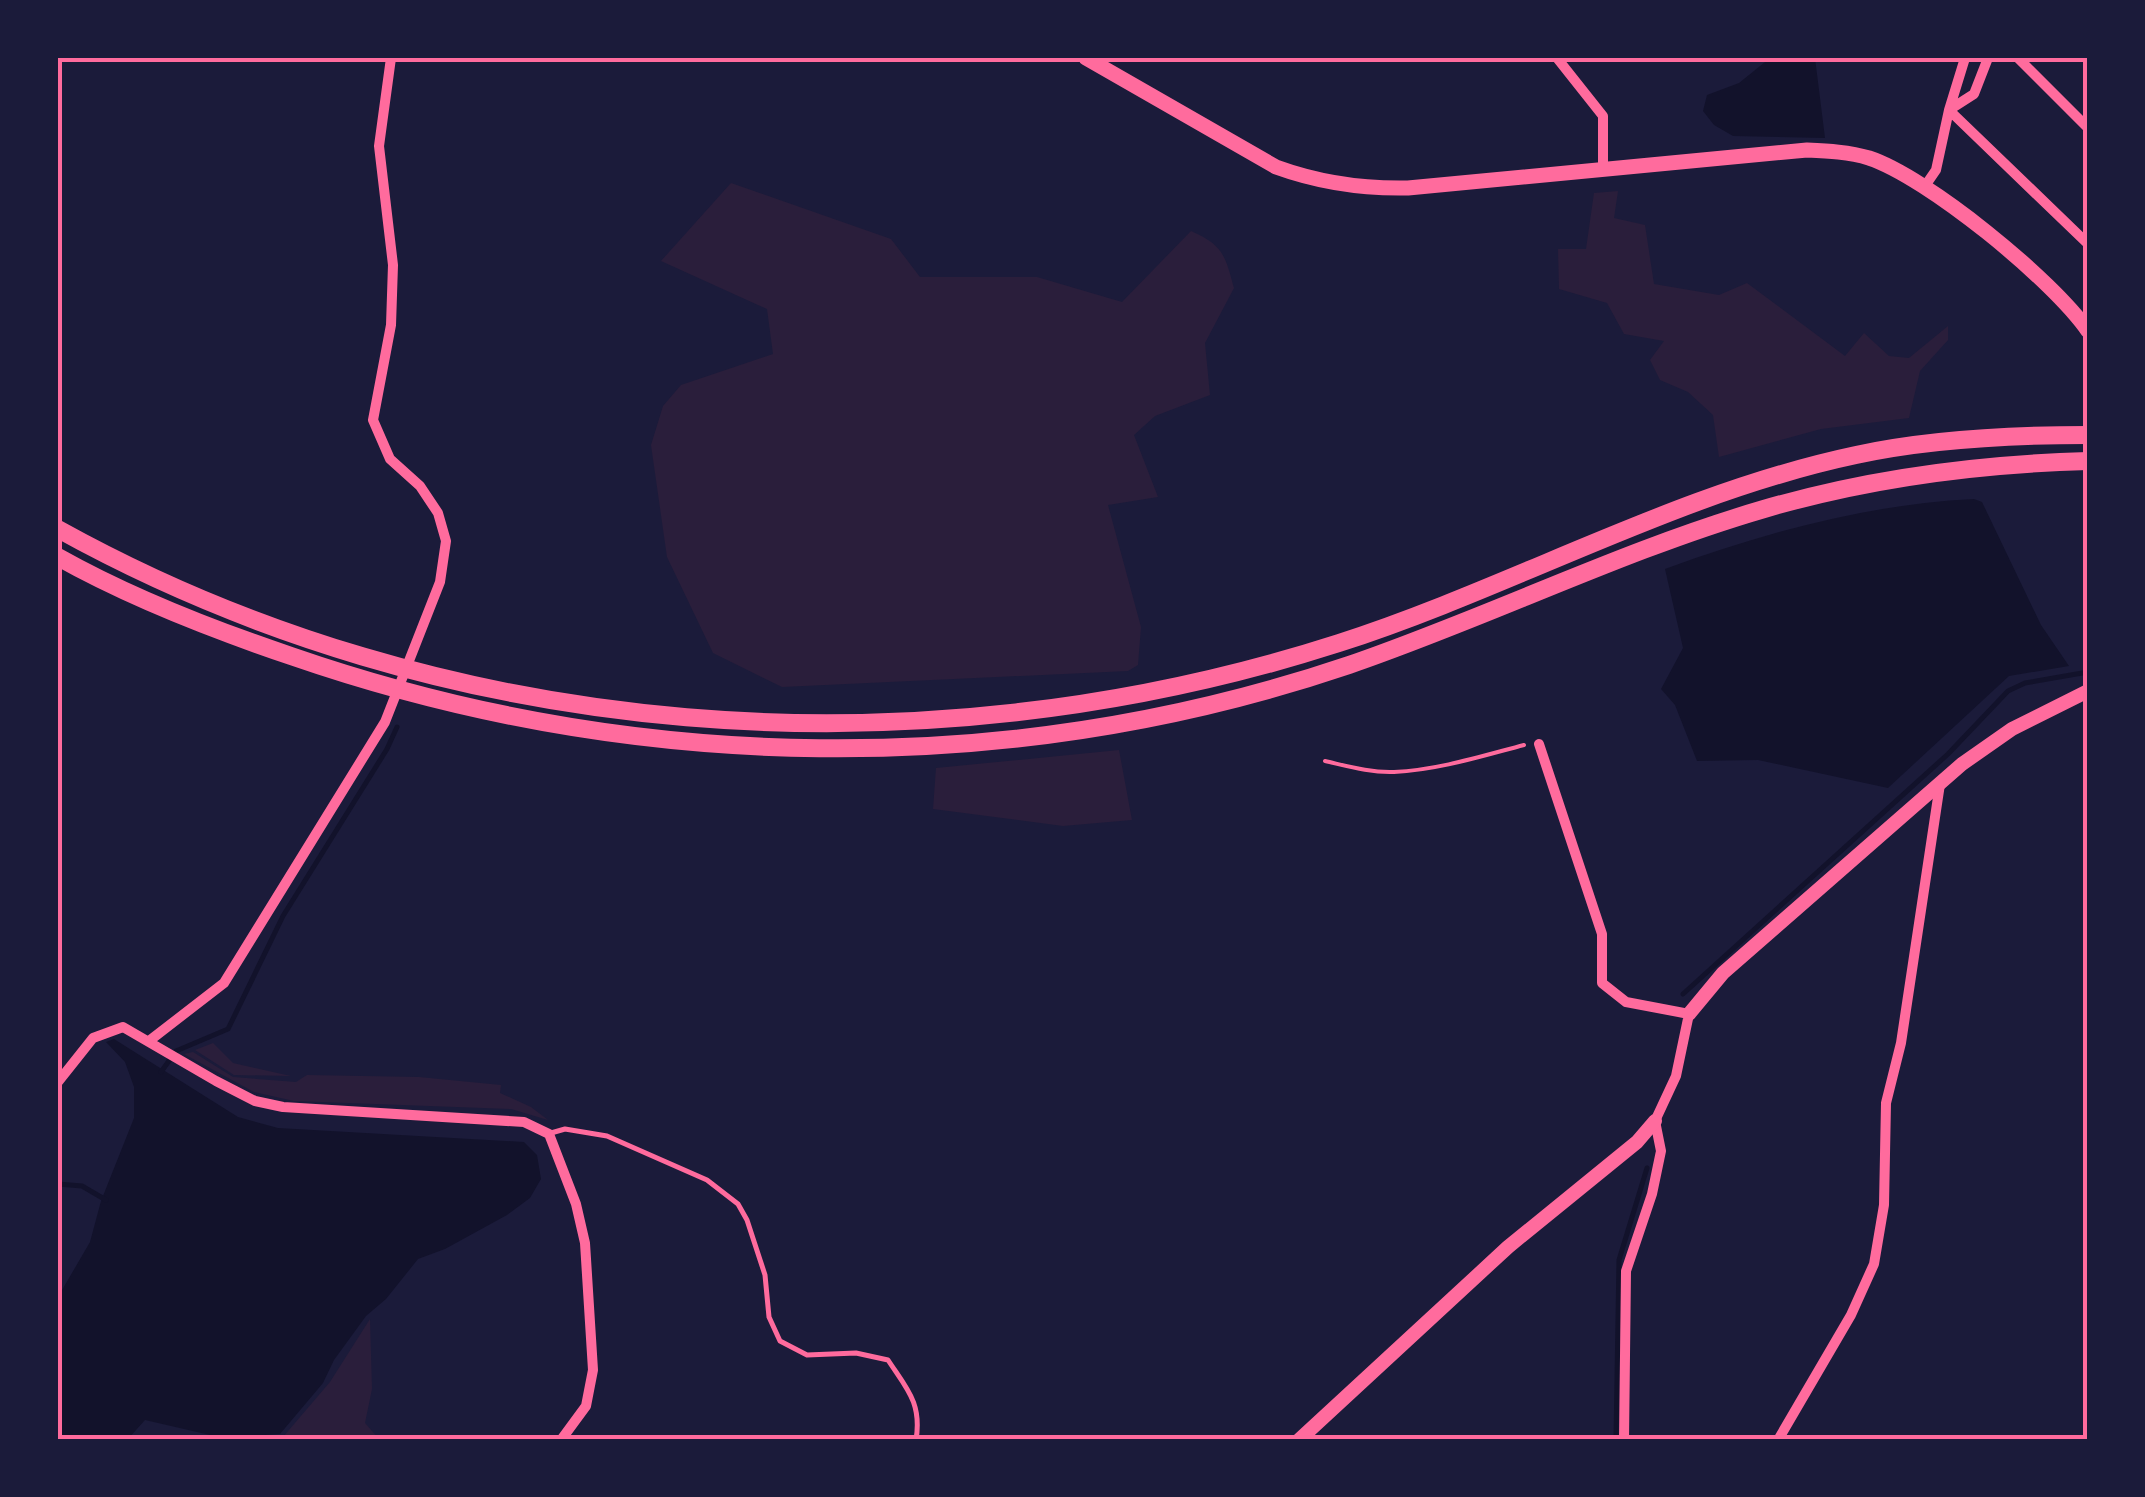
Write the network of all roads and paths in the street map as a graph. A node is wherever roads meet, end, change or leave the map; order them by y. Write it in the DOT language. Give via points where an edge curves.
graph roads {
  1 [pos="391,58"];
  2 [pos="1086,58"];
  3 [pos="1557,58"];
  4 [pos="1966,58"];
  5 [pos="1988,58"];
  6 [pos="2018,58"];
  7 [pos="1949,110"];
  8 [pos="2088,128"];
  9 [pos="1603,171"];
  10 [pos="1925,186"];
  11 [pos="2088,244"];
  12 [pos="2087,329"];
  13 [pos="2088,435"];
  14 [pos="2088,462"];
  15 [pos="58,529"];
  16 [pos="58,558"];
  17 [pos="407,669"];
  18 [pos="2088,691"];
  19 [pos="398,692"];
  20 [pos="1539,744"];
  21 [pos="1325,761"];
  22 [pos="1940,783"];
  23 [pos="1689,1014"];
  24 [pos="149,1041"];
  25 [pos="58,1082"];
  26 [pos="1655,1120"];
  27 [pos="550,1134"];
  28 [pos="562,1440"];
  29 [pos="916,1440"];
  30 [pos="1299,1440"];
  31 [pos="1624,1440"];
  32 [pos="1778,1440"];
  1 -- 17 [label="street" via="380,146 393,265 391,324 373,420 390,459 438,513 446,541 440,582"];
  2 -- 9 [label="main road" via="1242,149 1342,186 1408,188"];
  3 -- 9 [label="street" via="1604,116"];
  4 -- 7 [label="street"];
  5 -- 7 [label="street" via="1974,94"];
  6 -- 8 [label="street"];
  7 -- 10 [label="street" via="1936,170"];
  7 -- 11 [label="street"];
  9 -- 10 [label="main road" via="1807,150 1868,158"];
  10 -- 12 [label="main road" via="2038,277"];
  13 -- 17 [label="highway" via="1879,450 1806,468 1341,642 1238,672 1064,708 872,724 726,720 620,711"];
  14 -- 19 [label="highway" via="1937,472 1764,509 1344,666 1241,697 1079,730 946,746 725,746 596,732"];
  15 -- 17 [label="highway" via="258,620"];
  16 -- 19 [label="highway" via="144,601"];
  17 -- 19 [label="street"];
  18 -- 22 [label="street" via="2012,729"];
  19 -- 24 [label="street" via="224,983"];
  20 -- 21 [label="path" via="1394,772"];
  20 -- 23 [label="street" via="1602,934 1602,983 1626,1002"];
  22 -- 23 [label="street" via="1723,973"];
  22 -- 32 [label="street" via="1886,1104 1884,1205 1874,1264"];
  23 -- 26 [label="street" via="1676,1076"];
  24 -- 25 [label="street" via="123,1027 93,1038"];
  24 -- 27 [label="street" via="255,1101 283,1108 524,1122"];
  26 -- 30 [label="street"];
  26 -- 31 [label="street" via="1661,1152 1626,1270"];
  27 -- 28 [label="street" via="585,1243 593,1370 586,1406"];
  27 -- 29 [label="lane" via="564,1129 606,1136 707,1180 738,1204 765,1275 769,1317 780,1341 807,1354 888,1360 917,1407"];
}
